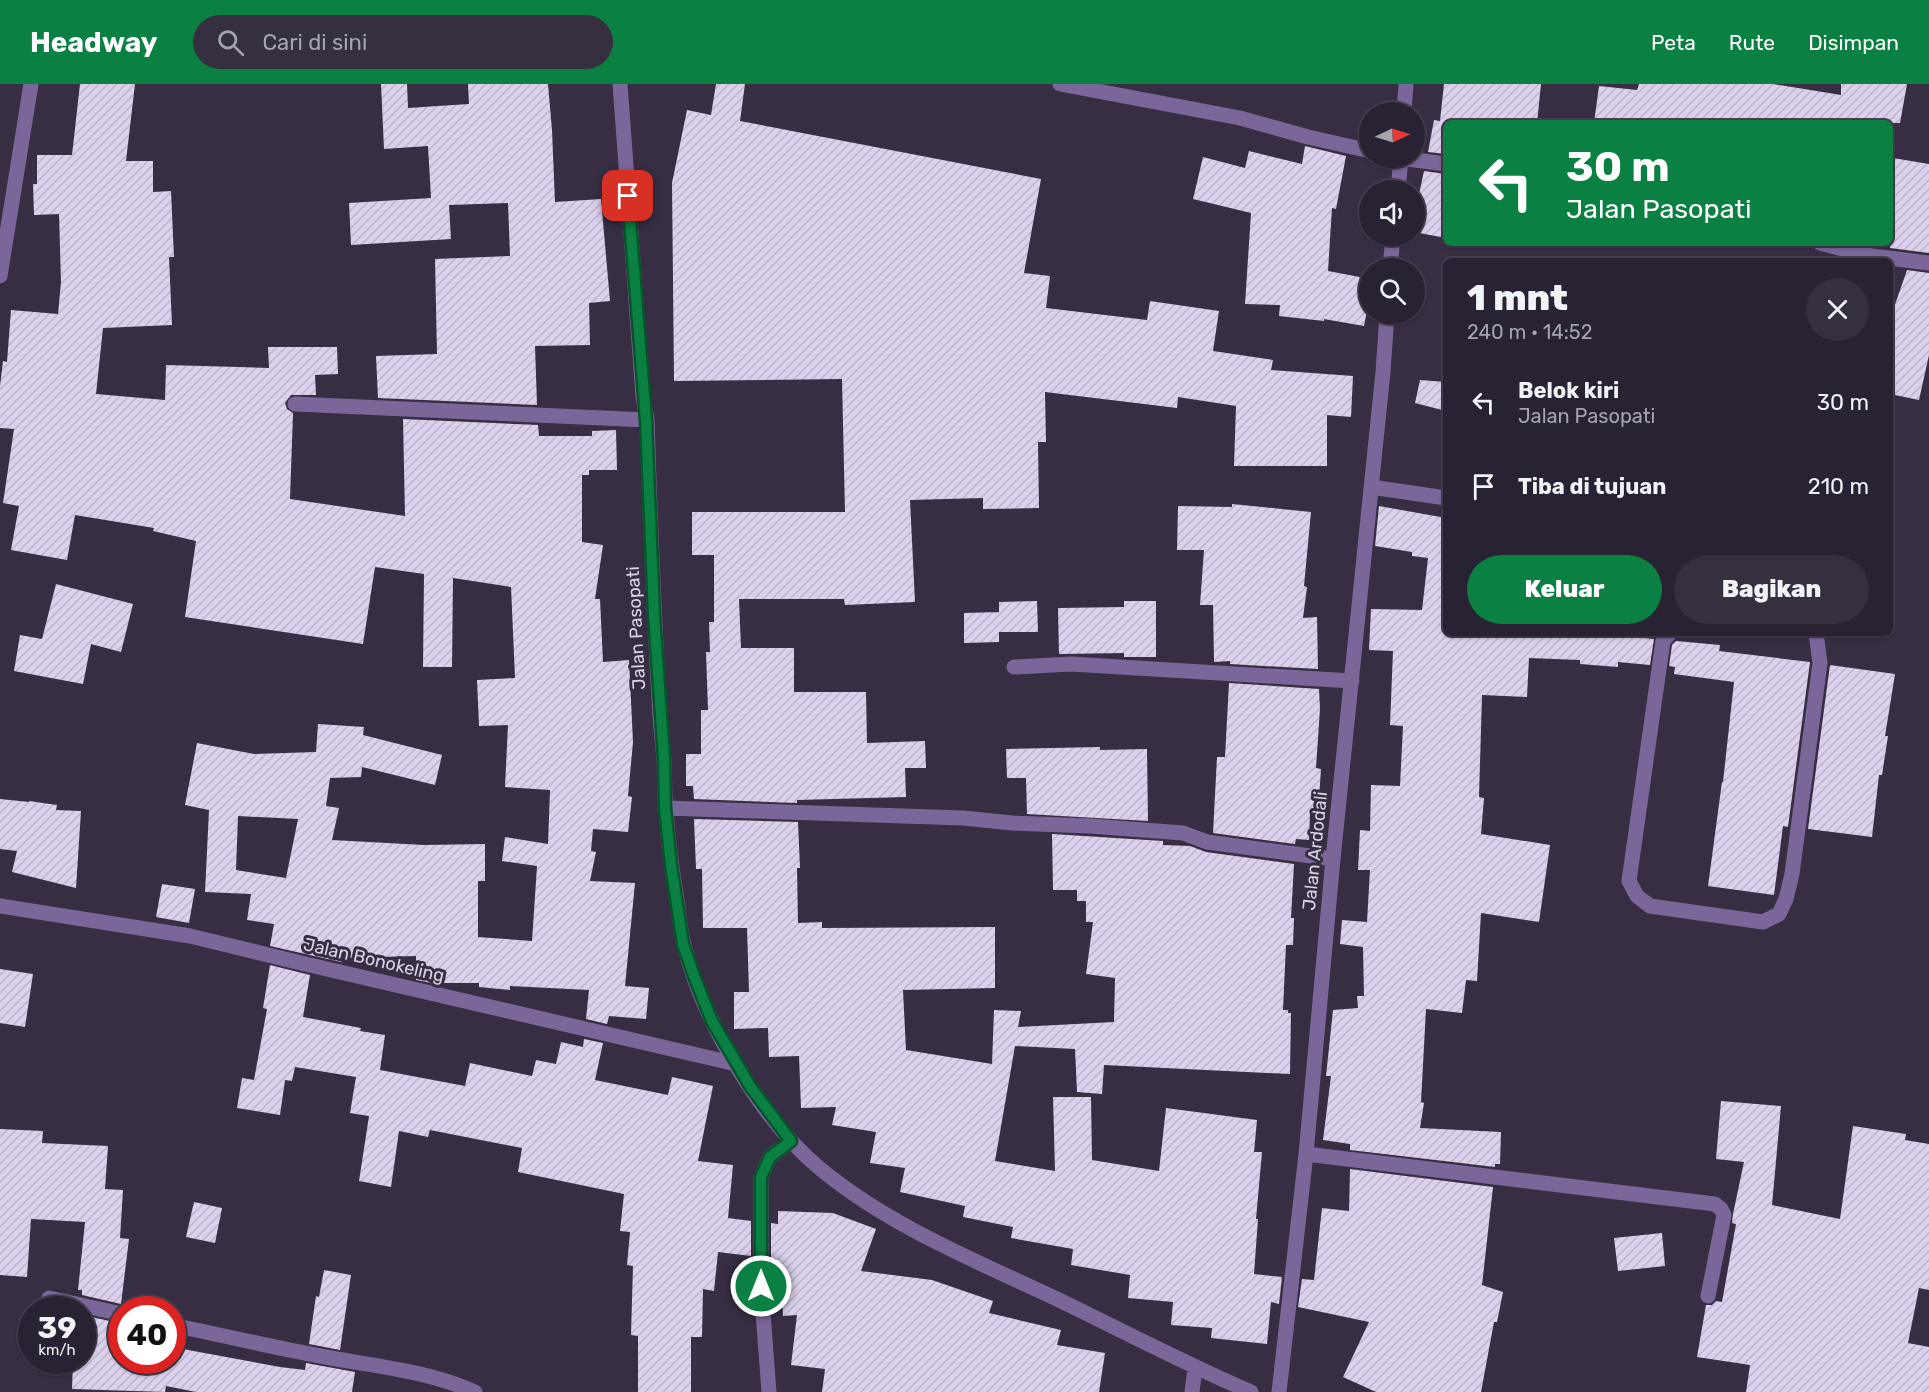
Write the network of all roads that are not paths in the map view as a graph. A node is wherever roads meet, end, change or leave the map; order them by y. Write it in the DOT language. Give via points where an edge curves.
graph roads {
  1 [pos="31,84"];
  2 [pos="620,84"];
  3 [pos="1060,84"];
  4 [pos="1406,84"];
  5 [pos="1405,102"];
  6 [pos="1359,149"];
  7 [pos="1425,161"];
  8 [pos="1443,164"];
  9 [pos="1829,246"];
  10 [pos="1865,258"];
  11 [pos="1,259"];
  12 [pos="1893,260"];
  13 [pos="1929,263"];
  14 [pos="0,276"];
  15 [pos="1386,324"];
  16 [pos="295,404"];
  17 [pos="646,420"];
  18 [pos="1371,487"];
  19 [pos="1443,498"];
  20 [pos="1667,636"];
  21 [pos="1816,636"];
  22 [pos="1014,667"];
  23 [pos="1352,681"];
  24 [pos="665,808"];
  25 [pos="1333,859"];
  26 [pos="0,906"];
  27 [pos="736,1064"];
  28 [pos="791,1141"];
  29 [pos="1306,1154"];
  30 [pos="1708,1296"];
  31 [pos="186,1328"];
  32 [pos="1195,1368"];
  33 [pos="475,1392"];
  34 [pos="769,1392"];
  35 [pos="1192,1392"];
  36 [pos="1251,1392"];
  37 [pos="1279,1392"];
  1 -- 11 [label="street"];
  2 -- 17 [label="street, Jalan Pasopati"];
  3 -- 6 [label="street" via="1240,118"];
  4 -- 5 [label="street"];
  7 -- 8 [label="street"];
  9 -- 10 [label="street"];
  11 -- 14 [label="street"];
  12 -- 13 [label="street"];
  15 -- 18 [label="street, Jalan Ardodali"];
  16 -- 17 [label="street"];
  17 -- 24 [label="street, Jalan Pasopati"];
  18 -- 19 [label="street"];
  18 -- 23 [label="street, Jalan Ardodali"];
  20 -- 21 [label="street" via="1663,641 1629,881 1637,896 1650,906 1763,922 1779,914 1792,874 1820,663"];
  22 -- 23 [label="street" via="1071,664"];
  23 -- 25 [label="street, Jalan Ardodali"];
  24 -- 25 [label="street" via="963,818 1172,832 1208,842"];
  24 -- 27 [label="street, Jalan Pasopati" via="683,944 712,1021"];
  25 -- 29 [label="street, Jalan Ardodali"];
  26 -- 27 [label="street, Jalan Bonokeling" via="190,936"];
  27 -- 28 [label="street, Jalan Pasopati"];
  28 -- 32 [label="street, Jalan Pasopati" via="821,1170 894,1220"];
  28 -- 34 [label="street" via="770,1157 761,1177 761,1286"];
  29 -- 30 [label="street" via="1715,1204 1724,1215"];
  29 -- 37 [label="street, Jalan Ardodali"];
  31 -- 33 [label="street" via="414,1372"];
  32 -- 35 [label="street"];
  32 -- 36 [label="street, Jalan Pasopati"];
}
